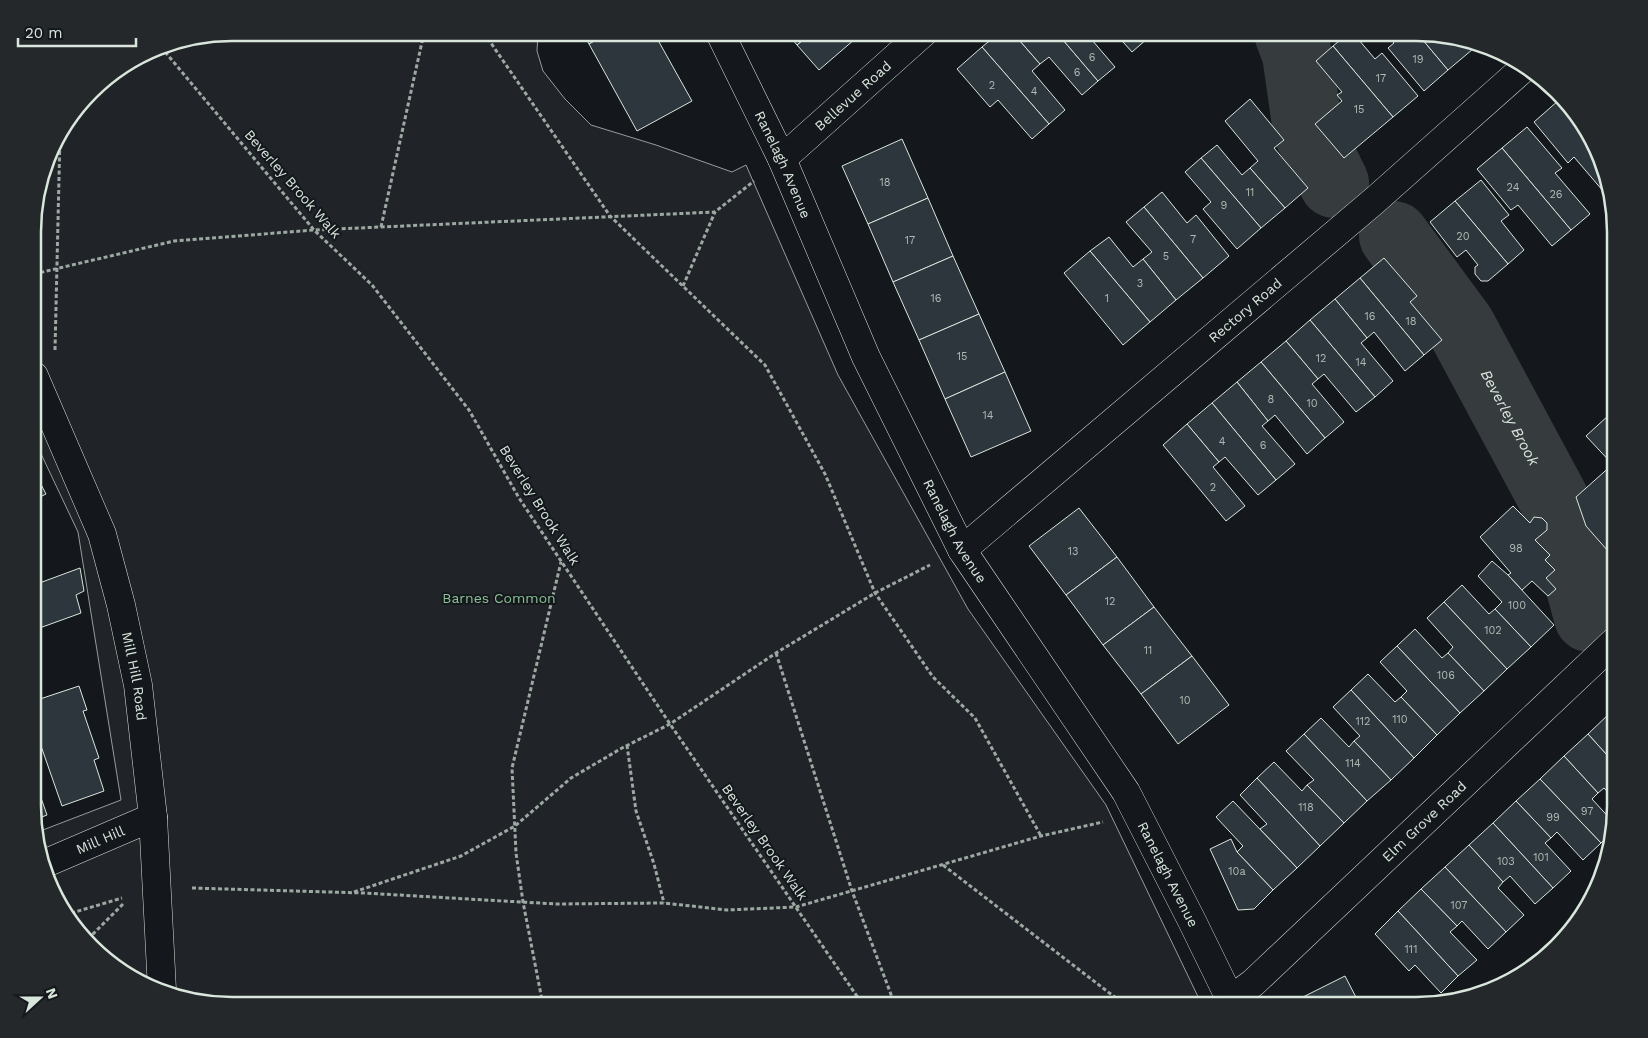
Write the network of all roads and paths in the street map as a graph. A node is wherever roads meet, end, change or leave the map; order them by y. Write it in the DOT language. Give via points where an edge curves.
graph roads {
  1 [pos="422,41"];
  2 [pos="490,41"];
  3 [pos="724,41"];
  4 [pos="914,41"];
  5 [pos="166,53"];
  6 [pos="1520,72"];
  7 [pos="60,151"];
  8 [pos="782,159"];
  9 [pos="715,212"];
  10 [pos="610,216"];
  11 [pos="381,227"];
  12 [pos="314,230"];
  13 [pos="57,269"];
  14 [pos="41,272"];
  15 [pos="682,286"];
  16 [pos="55,354"];
  17 [pos="41,392"];
  18 [pos="962,550"];
  19 [pos="561,561"];
  20 [pos="875,593"];
  21 [pos="1607,649"];
  22 [pos="776,653"];
  23 [pos="670,724"];
  24 [pos="627,745"];
  25 [pos="1138,814"];
  26 [pos="153,817"];
  27 [pos="515,826"];
  28 [pos="1041,836"];
  29 [pos="50,861"];
  30 [pos="942,864"];
  31 [pos="146,890"];
  32 [pos="852,891"];
  33 [pos="351,893"];
  34 [pos="523,902"];
  35 [pos="664,903"];
  36 [pos="796,907"];
  37 [pos="73,912"];
  38 [pos="92,936"];
  39 [pos="161,983"];
  40 [pos="541,997"];
  41 [pos="858,997"];
  42 [pos="892,997"];
  43 [pos="1115,997"];
  44 [pos="1228,997"];
  45 [pos="1238,997"];
  1 -- 11 [label="path"];
  2 -- 10 [label="path"];
  3 -- 8 [label="street, Ranelagh Avenue"];
  4 -- 8 [label="street, Bellevue Road"];
  5 -- 12 [label="path, Beverley Brook Walk"];
  6 -- 18 [label="street, Rectory Road" via="1374,201"];
  7 -- 13 [label="path"];
  8 -- 9 [label="path"];
  8 -- 18 [label="street, Ranelagh Avenue" via="866,357"];
  9 -- 10 [label="path"];
  9 -- 15 [label="path"];
  10 -- 11 [label="path"];
  10 -- 15 [label="path"];
  11 -- 12 [label="path"];
  12 -- 13 [label="path" via="174,241"];
  12 -- 19 [label="path, Beverley Brook Walk" via="372,285 469,410 519,498"];
  13 -- 14 [label="path"];
  13 -- 16 [label="path"];
  15 -- 20 [label="path" via="765,366 825,474"];
  17 -- 26 [label="street, Mill Hill Road" via="102,534 121,605 138,685"];
  18 -- 20 [label="path"];
  18 -- 25 [label="street, Ranelagh Avenue"];
  19 -- 23 [label="path, Beverley Brook Walk"];
  19 -- 27 [label="path" via="512,768"];
  20 -- 22 [label="path"];
  20 -- 28 [label="path" via="934,677 975,718"];
  21 -- 45 [label="street, Elm Grove Road"];
  22 -- 23 [label="path"];
  22 -- 32 [label="path"];
  23 -- 24 [label="path"];
  23 -- 36 [label="path, Beverley Brook Walk"];
  24 -- 27 [label="path" via="571,778"];
  24 -- 35 [label="path" via="636,811"];
  25 -- 28 [label="path"];
  25 -- 44 [label="street, Ranelagh Avenue"];
  26 -- 29 [label="street, Mill Hill"];
  26 -- 31 [label="street, Mill Hill Road"];
  27 -- 33 [label="path" via="461,856"];
  27 -- 34 [label="path"];
  28 -- 30 [label="path"];
  30 -- 32 [label="path"];
  30 -- 43 [label="path"];
  31 -- 33 [label="path"];
  31 -- 37 [label="path"];
  31 -- 38 [label="path"];
  31 -- 39 [label="street, Mill Hill Road"];
  32 -- 36 [label="path"];
  32 -- 42 [label="path"];
  33 -- 34 [label="path"];
  34 -- 35 [label="path"];
  34 -- 40 [label="path"];
  35 -- 36 [label="path" via="727,910"];
  36 -- 41 [label="path, Beverley Brook Walk"];
}
